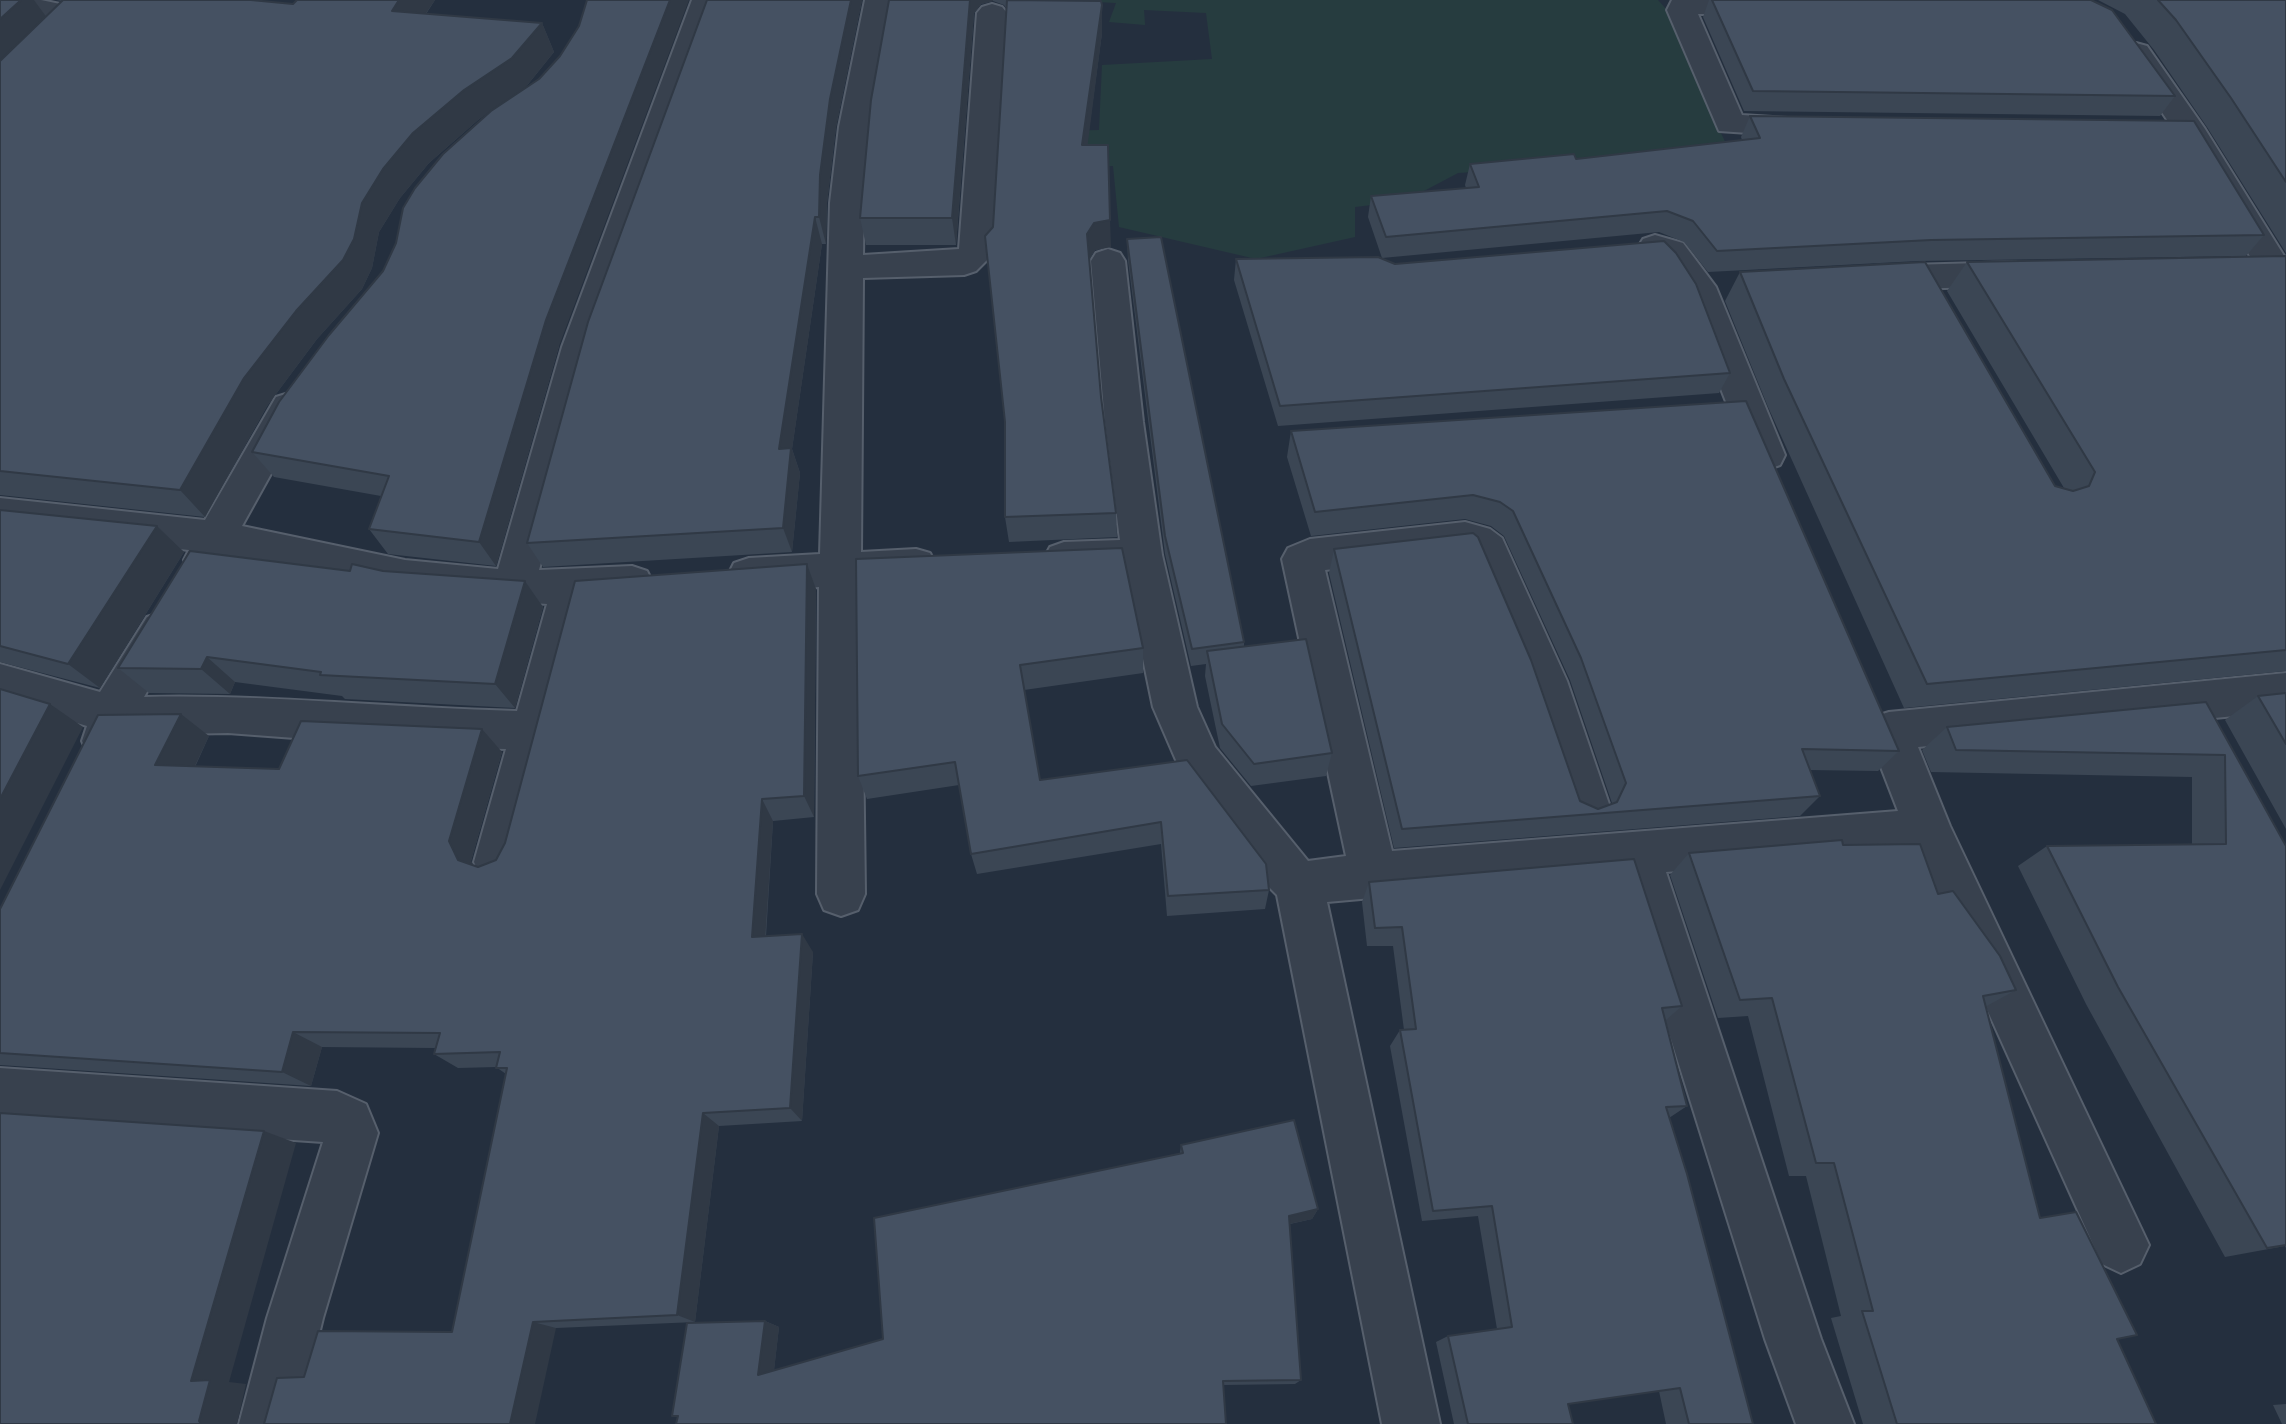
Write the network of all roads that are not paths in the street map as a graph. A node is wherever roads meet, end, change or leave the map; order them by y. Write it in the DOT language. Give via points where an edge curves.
graph roads {
  1 [pos="707,0"];
  2 [pos="880,0"];
  3 [pos="0,1"];
  4 [pos="1801,5"];
  5 [pos="992,13"];
  6 [pos="2122,34"];
  7 [pos="0,92"];
  8 [pos="1840,127"];
  9 [pos="1630,249"];
  10 [pos="1108,261"];
  11 [pos="847,267"];
  12 [pos="2053,273"];
  13 [pos="1918,276"];
  14 [pos="2268,276"];
  15 [pos="1839,280"];
  16 [pos="1940,316"];
  17 [pos="311,377"];
  18 [pos="1783,492"];
  19 [pos="0,514"];
  20 [pos="218,537"];
  21 [pos="1142,555"];
  22 [pos="1031,560"];
  23 [pos="951,563"];
  24 [pos="840,568"];
  25 [pos="714,577"];
  26 [pos="667,581"];
  27 [pos="514,587"];
  28 [pos="572,587"];
  29 [pos="0,682"];
  30 [pos="2286,692"];
  31 [pos="2188,702"];
  32 [pos="109,716"];
  33 [pos="534,731"];
  34 [pos="2211,743"];
  35 [pos="88,774"];
  36 [pos="1586,804"];
  37 [pos="1929,830"];
  38 [pos="1637,855"];
  39 [pos="498,862"];
  40 [pos="1374,874"];
  41 [pos="1299,884"];
  42 [pos="841,894"];
  43 [pos="0,1094"];
  44 [pos="2121,1245"];
  45 [pos="268,1424"];
  46 [pos="1411,1424"];
  47 [pos="1825,1424"];
  1 -- 27 [label="street" via="585,333"];
  2 -- 11 [label="street" via="855,127"];
  3 -- 7 [label="street" via="79,16"];
  4 -- 8 [label="street" via="1690,5 1682,10 1730,124"];
  5 -- 11 [label="street" via="976,254 964,263"];
  6 -- 14 [label="street" via="2173,129"];
  9 -- 18 [label="street" via="1665,248 1714,286 1730,409"];
  10 -- 21 [label="street"];
  11 -- 24 [label="street"];
  12 -- 13 [label="street"];
  13 -- 15 [label="street"];
  13 -- 16 [label="street"];
  17 -- 20 [label="street" via="267,442"];
  19 -- 20 [label="street"];
  20 -- 27 [label="street" via="405,577"];
  20 -- 32 [label="street"];
  21 -- 22 [label="street"];
  21 -- 41 [label="street" via="1175,707 1198,760"];
  23 -- 24 [label="street"];
  24 -- 25 [label="street"];
  24 -- 42 [label="street"];
  26 -- 28 [label="street"];
  27 -- 28 [label="street"];
  28 -- 33 [label="street"];
  29 -- 32 [label="street"];
  30 -- 31 [label="street"];
  31 -- 34 [label="street"];
  31 -- 37 [label="street" via="1883,717"];
  32 -- 33 [label="street" via="228,714"];
  32 -- 35 [label="street" via="109,730"];
  33 -- 39 [label="street"];
  36 -- 40 [label="street" via="1545,681 1488,549 1465,538 1310,555 1302,559"];
  37 -- 38 [label="street"];
  37 -- 44 [label="street"];
  38 -- 40 [label="street"];
  38 -- 47 [label="street"];
  40 -- 41 [label="street"];
  41 -- 46 [label="street"];
  43 -- 45 [label="street" via="343,1119 352,1133"];
}
